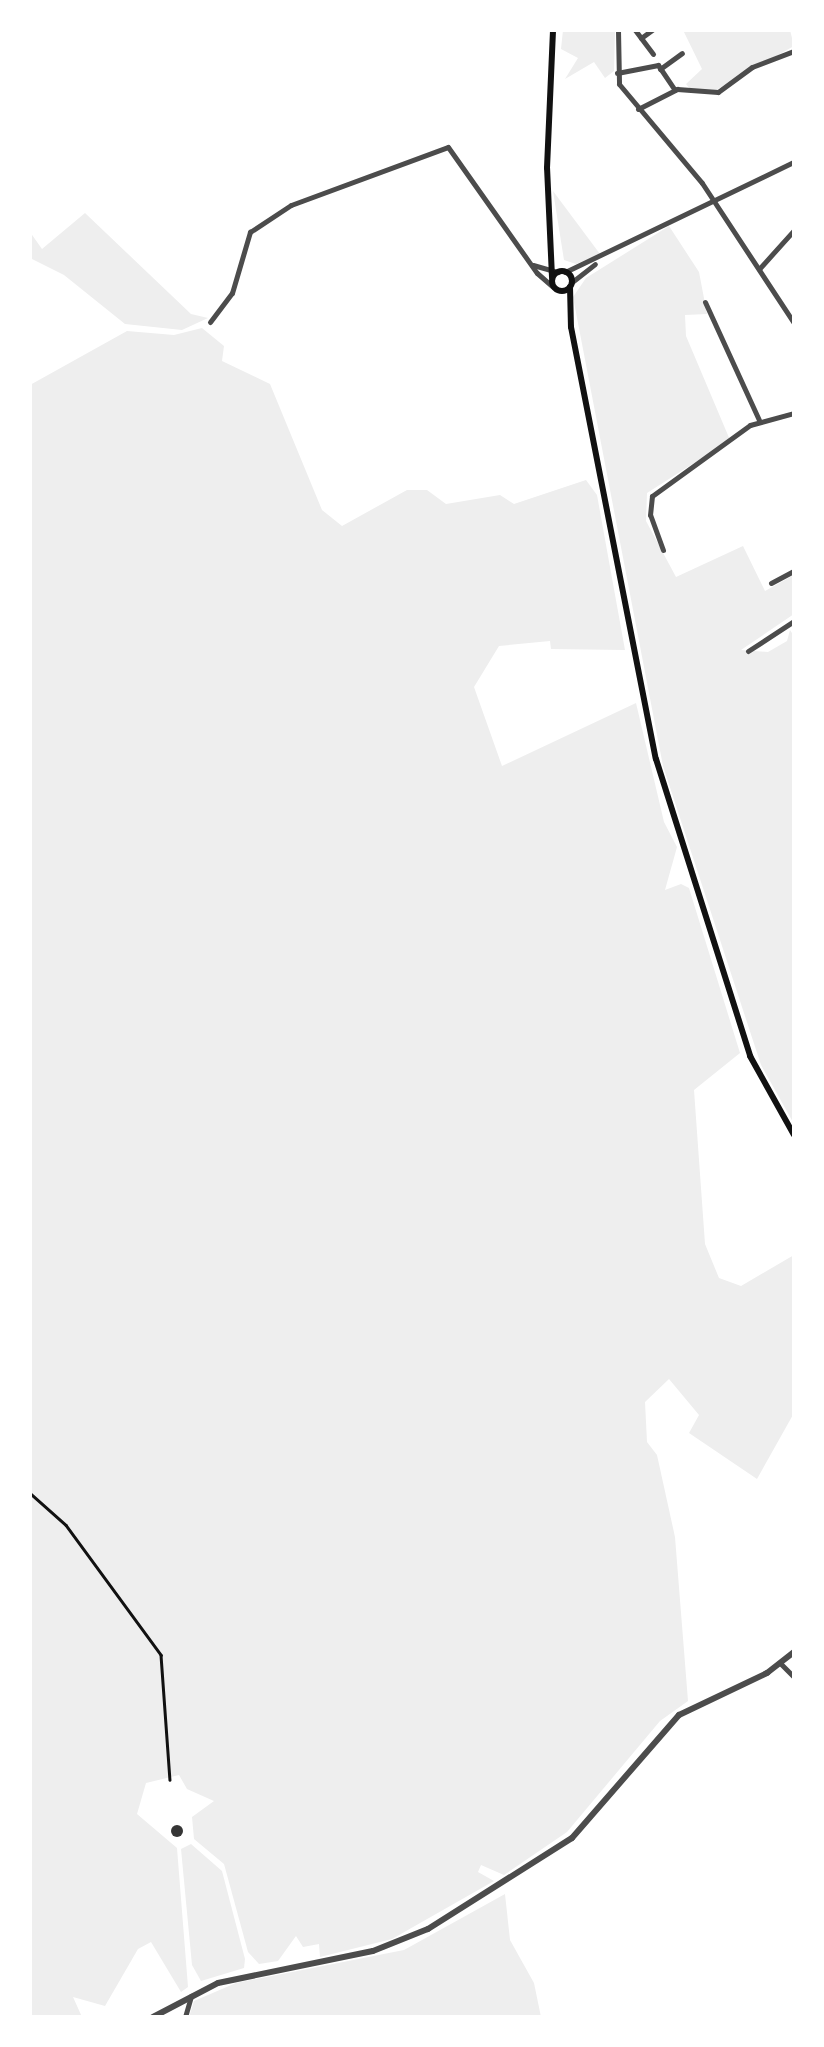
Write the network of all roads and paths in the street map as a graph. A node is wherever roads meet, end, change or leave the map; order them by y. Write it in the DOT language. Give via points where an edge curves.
graph roads {
  1 [pos="553,30"];
  2 [pos="618,30"];
  3 [pos="635,30"];
  4 [pos="652,30"];
  5 [pos="641,38"];
  6 [pos="794,50"];
  7 [pos="682,52"];
  8 [pos="652,54"];
  9 [pos="660,69"];
  10 [pos="618,73"];
  11 [pos="675,90"];
  12 [pos="638,109"];
  13 [pos="794,162"];
  14 [pos="711,198"];
  15 [pos="794,230"];
  16 [pos="606,257"];
  17 [pos="531,263"];
  18 [pos="760,269"];
  19 [pos="557,273"];
  20 [pos="571,285"];
  21 [pos="554,288"];
  22 [pos="705,302"];
  23 [pos="210,322"];
  24 [pos="794,322"];
  25 [pos="571,327"];
  26 [pos="794,414"];
  27 [pos="759,420"];
  28 [pos="664,550"];
  29 [pos="794,572"];
  30 [pos="771,583"];
  31 [pos="794,621"];
  32 [pos="748,651"];
  33 [pos="794,1135"];
  34 [pos="30,1493"];
  35 [pos="794,1652"];
  36 [pos="780,1664"];
  37 [pos="794,1677"];
  38 [pos="170,1780"];
  39 [pos="192,1994"];
  40 [pos="153,2017"];
  41 [pos="185,2017"];
  1 -- 19 [label="main road" via="547,168"];
  2 -- 10 [label="street"];
  3 -- 5 [label="street"];
  4 -- 5 [label="street"];
  5 -- 8 [label="street"];
  6 -- 11 [label="street" via="718,92"];
  7 -- 9 [label="street"];
  9 -- 10 [label="street"];
  9 -- 11 [label="street"];
  10 -- 12 [label="street"];
  11 -- 12 [label="street"];
  12 -- 14 [label="street"];
  13 -- 14 [label="street"];
  14 -- 16 [label="street"];
  14 -- 18 [label="street"];
  15 -- 18 [label="street"];
  16 -- 19 [label="street"];
  16 -- 20 [label="street"];
  17 -- 19 [label="street"];
  17 -- 21 [label="street"];
  17 -- 23 [label="street" via="448,146 290,205 250,232 232,293"];
  18 -- 24 [label="street"];
  19 -- 20 [label="main road"];
  19 -- 21 [label="main road"];
  20 -- 21 [label="main road"];
  20 -- 25 [label="main road"];
  21 -- 25 [label="main road"];
  22 -- 27 [label="street"];
  25 -- 33 [label="main road" via="656,759 750,1056"];
  26 -- 27 [label="street"];
  27 -- 28 [label="street" via="652,496 650,515"];
  29 -- 30 [label="street"];
  31 -- 32 [label="street"];
  34 -- 38 [label="path" via="66,1525 161,1655"];
  35 -- 36 [label="street"];
  36 -- 37 [label="street"];
  36 -- 39 [label="street" via="679,1715 572,1838 428,1929 374,1952 252,1973"];
  39 -- 40 [label="street"];
  39 -- 41 [label="street"];
}
